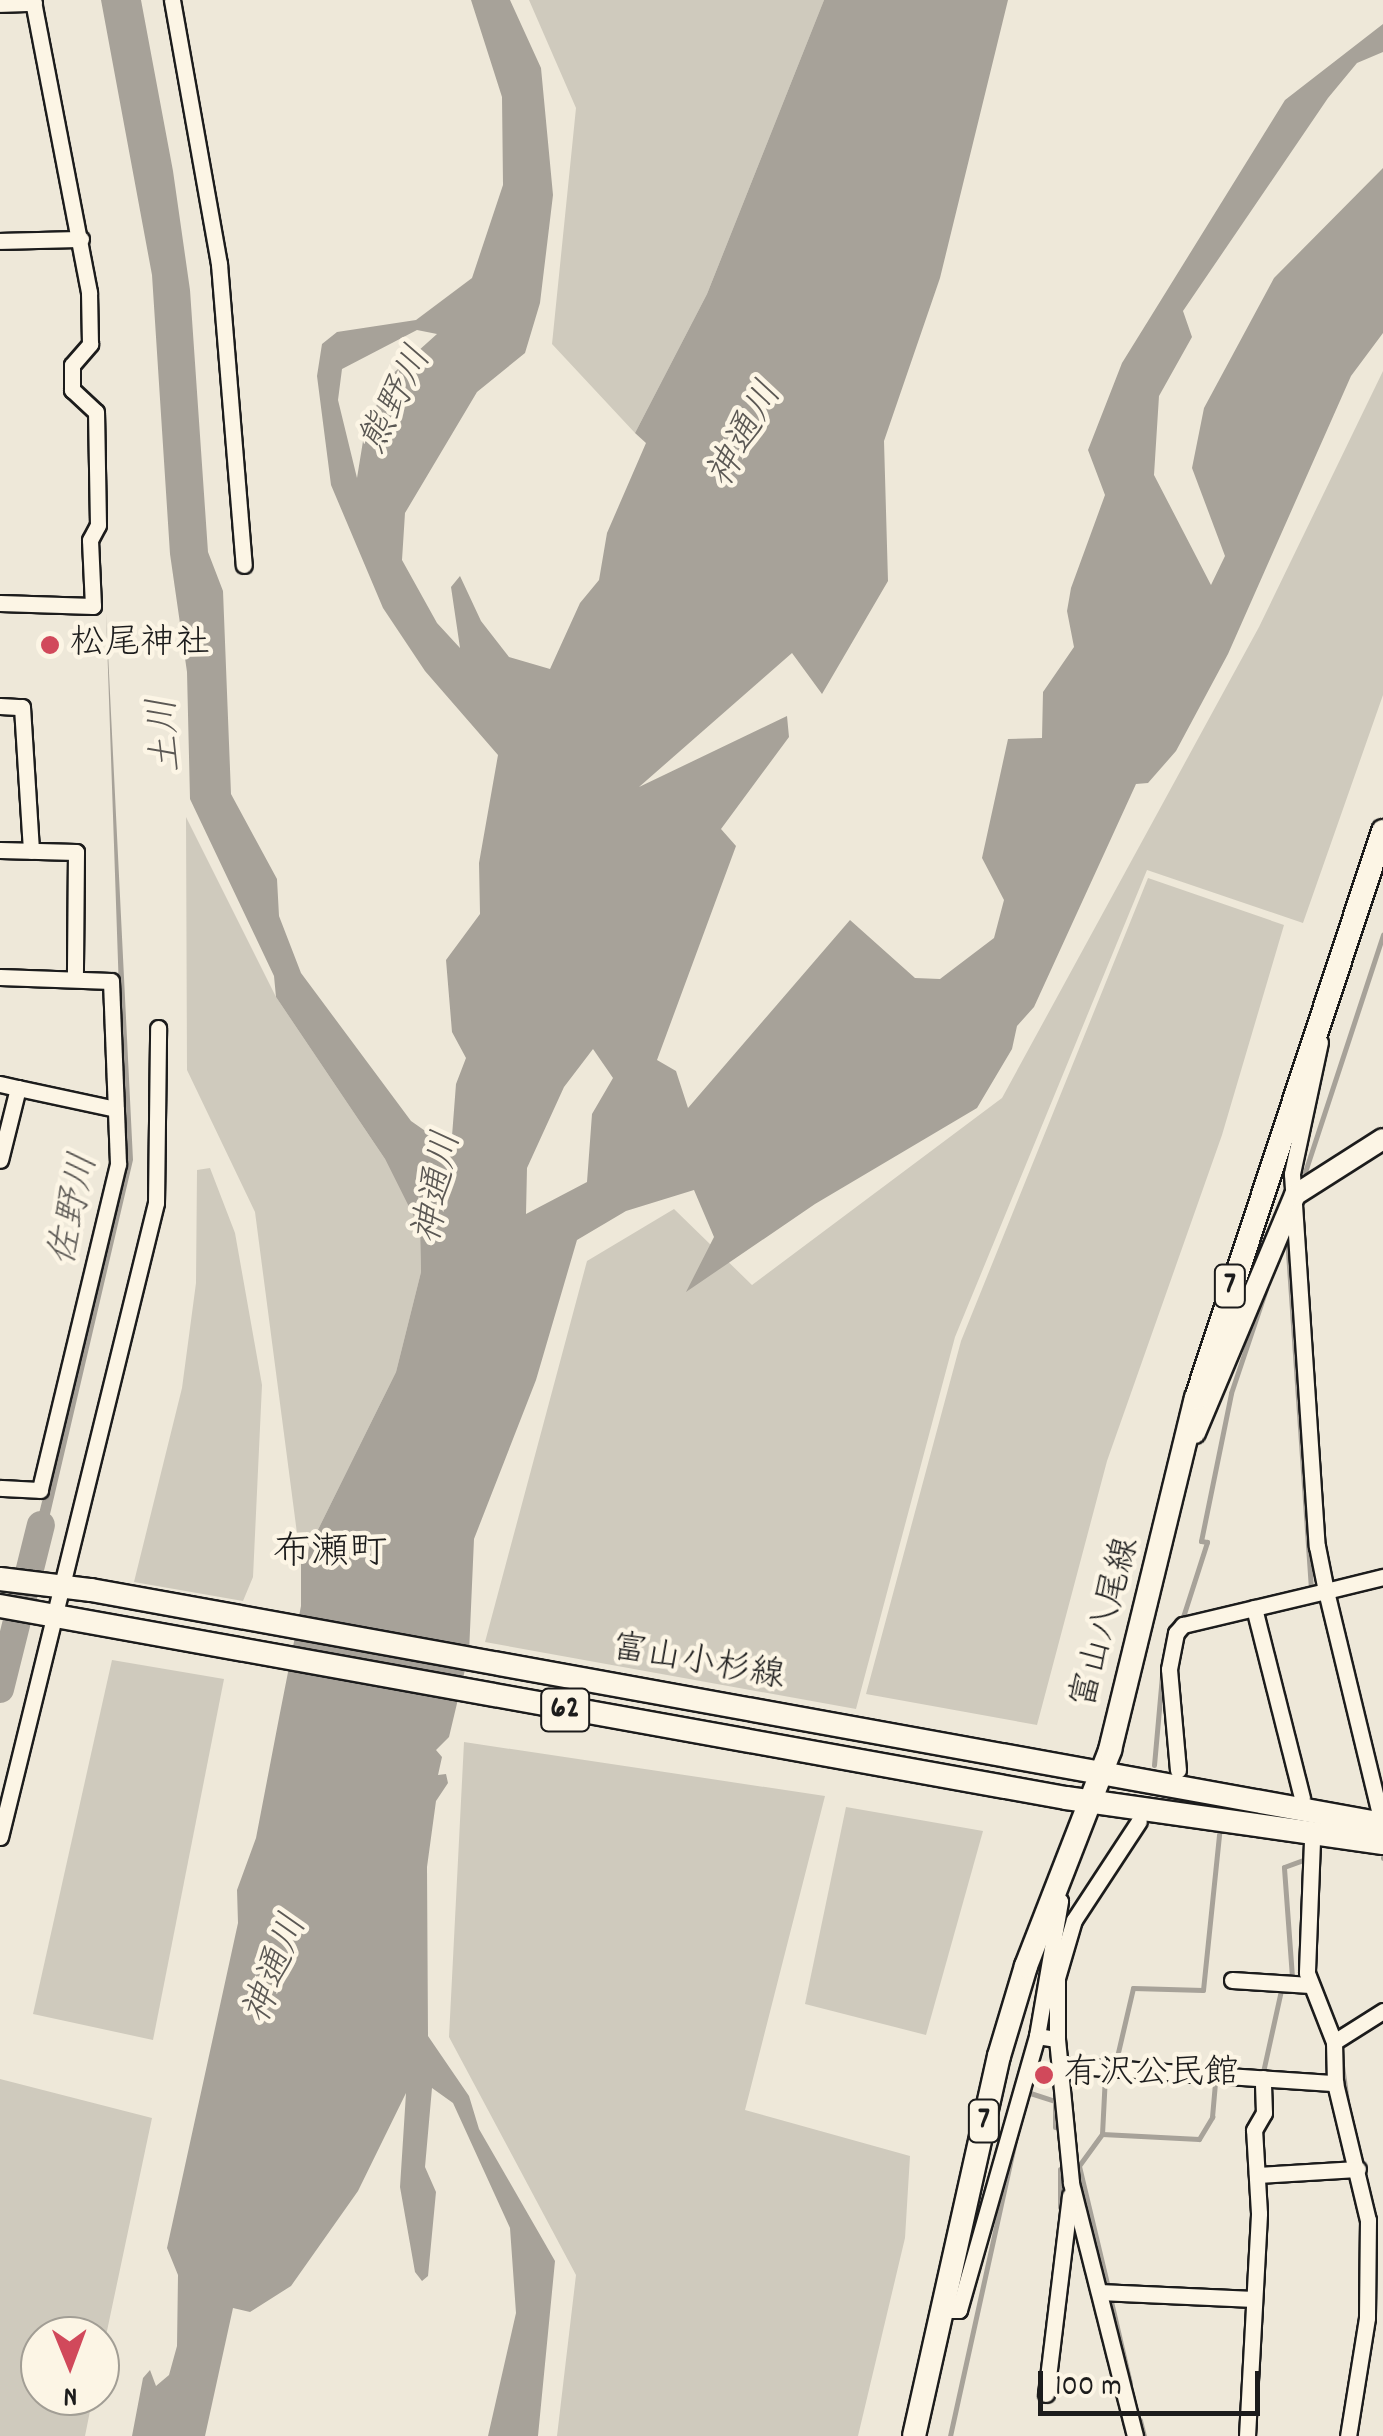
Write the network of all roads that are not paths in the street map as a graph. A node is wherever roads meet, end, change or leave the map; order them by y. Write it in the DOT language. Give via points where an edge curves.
graph roads {
  1 [pos="172,0"];
  2 [pos="34,2"];
  3 [pos="0,4"];
  4 [pos="0,240"];
  5 [pos="81,240"];
  6 [pos="244,564"];
  7 [pos="0,603"];
  8 [pos="0,706"];
  9 [pos="1383,831"];
  10 [pos="0,850"];
  11 [pos="30,851"];
  12 [pos="0,977"];
  13 [pos="74,979"];
  14 [pos="1322,1003"];
  15 [pos="158,1028"];
  16 [pos="0,1084"];
  17 [pos="18,1088"];
  18 [pos="116,1109"];
  19 [pos="1383,1139"];
  20 [pos="0,1160"];
  21 [pos="1295,1195"];
  22 [pos="1185,1459"];
  23 [pos="0,1488"];
  24 [pos="1383,1577"];
  25 [pos="0,1579"];
  26 [pos="66,1585"];
  27 [pos="1326,1592"];
  28 [pos="0,1606"];
  29 [pos="1254,1608"];
  30 [pos="57,1619"];
  31 [pos="1178,1770"];
  32 [pos="1101,1773"];
  33 [pos="1302,1798"];
  34 [pos="1090,1800"];
  35 [pos="1139,1821"];
  36 [pos="1383,1825"];
  37 [pos="0,1837"];
  38 [pos="1312,1842"];
  39 [pos="1383,1843"];
  40 [pos="1072,1846"];
  41 [pos="1232,1980"];
  42 [pos="1310,1986"];
  43 [pos="1383,2012"];
  44 [pos="1037,2036"];
  45 [pos="1056,2039"];
  46 [pos="1334,2042"];
  47 [pos="1062,2065"];
  48 [pos="1264,2078"];
  49 [pos="1335,2083"];
  50 [pos="1358,2168"];
  51 [pos="1257,2174"];
  52 [pos="1071,2183"];
  53 [pos="1099,2292"];
  54 [pos="1254,2299"];
  55 [pos="941,2310"];
  56 [pos="1046,2394"];
  57 [pos="914,2436"];
  58 [pos="1135,2436"];
  59 [pos="1247,2436"];
  60 [pos="1348,2436"];
  1 -- 6 [label="street" via="218,264"];
  2 -- 3 [label="street"];
  2 -- 5 [label="street"];
  4 -- 5 [label="street"];
  5 -- 7 [label="street" via="90,344 72,365 72,390 96,412 92,606"];
  8 -- 11 [label="street" via="22,708"];
  9 -- 14 [label="main road, 富山八尾線 / 7"];
  10 -- 11 [label="street"];
  11 -- 13 [label="street" via="76,852"];
  12 -- 13 [label="street"];
  13 -- 18 [label="street" via="111,980"];
  14 -- 21 [label="street" via="1318,1070 1292,1174"];
  14 -- 22 [label="main road, 富山八尾線 / 7" via="1196,1398"];
  15 -- 26 [label="street" via="156,1203"];
  16 -- 17 [label="street"];
  17 -- 18 [label="street"];
  17 -- 20 [label="street"];
  18 -- 23 [label="street" via="118,1164 40,1490"];
  19 -- 21 [label="street"];
  21 -- 22 [label="street"];
  21 -- 27 [label="street" via="1316,1546"];
  22 -- 32 [label="main road, 富山八尾線 / 7"];
  24 -- 27 [label="street"];
  25 -- 26 [label="main road, 富山小杉線 / 62"];
  26 -- 30 [label="street"];
  26 -- 32 [label="main road, 富山小杉線 / 62"];
  27 -- 29 [label="street"];
  27 -- 36 [label="street"];
  28 -- 30 [label="main road, 富山小杉線 / 62"];
  29 -- 31 [label="street" via="1183,1625 1176,1633 1169,1669"];
  29 -- 33 [label="street"];
  30 -- 34 [label="main road, 富山小杉線 / 62"];
  30 -- 37 [label="street"];
  32 -- 34 [label="main road, 富山八尾線 / 7"];
  32 -- 36 [label="main road, 富山小杉線 / 62"];
  34 -- 39 [label="main road, 富山小杉線 / 62"];
  34 -- 40 [label="main road, 富山八尾線 / 7"];
  35 -- 45 [label="street" via="1074,1920 1057,1978"];
  38 -- 42 [label="street" via="1313,1907 1305,1944"];
  40 -- 44 [label="street"];
  40 -- 55 [label="main road, 富山八尾線 / 7" via="998,2056"];
  41 -- 42 [label="street"];
  42 -- 46 [label="street"];
  43 -- 46 [label="street"];
  44 -- 45 [label="street"];
  44 -- 55 [label="street" via="960,2310"];
  45 -- 47 [label="street"];
  46 -- 49 [label="street"];
  47 -- 48 [label="street"];
  47 -- 52 [label="street"];
  48 -- 49 [label="street"];
  48 -- 51 [label="street" via="1264,2112 1254,2130"];
  49 -- 50 [label="street"];
  50 -- 51 [label="street"];
  50 -- 60 [label="street" via="1368,2220 1368,2318"];
  51 -- 54 [label="street"];
  52 -- 53 [label="street"];
  52 -- 56 [label="street"];
  53 -- 54 [label="street"];
  53 -- 58 [label="street"];
  54 -- 59 [label="street"];
  55 -- 57 [label="main road, 富山八尾線 / 7"];
}
